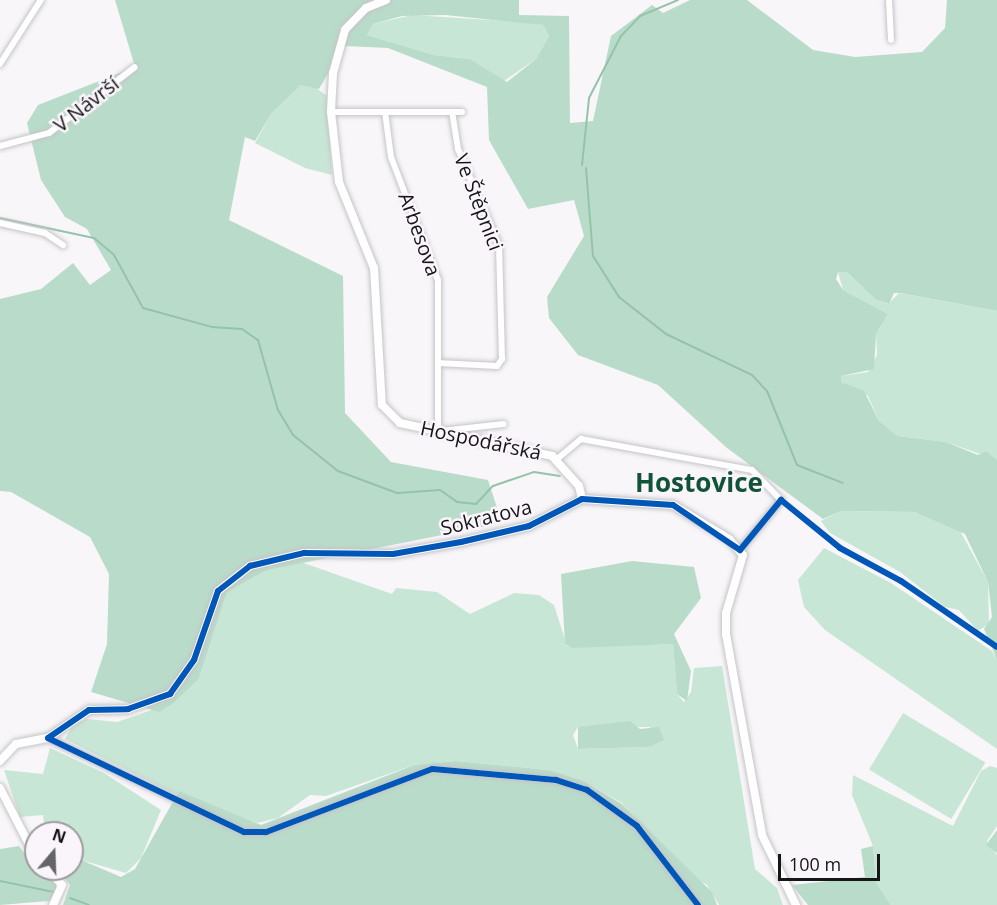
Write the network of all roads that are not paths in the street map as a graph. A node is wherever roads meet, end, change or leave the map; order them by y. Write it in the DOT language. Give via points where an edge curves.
graph roads {
  1 [pos="41,0"];
  2 [pos="386,0"];
  3 [pos="889,0"];
  4 [pos="891,40"];
  5 [pos="0,64"];
  6 [pos="135,67"];
  7 [pos="331,112"];
  8 [pos="385,112"];
  9 [pos="452,112"];
  10 [pos="462,112"];
  11 [pos="0,146"];
  12 [pos="0,223"];
  13 [pos="63,244"];
  14 [pos="438,363"];
  15 [pos="504,424"];
  16 [pos="439,431"];
  17 [pos="556,460"];
  18 [pos="582,499"];
  19 [pos="740,550"];
  20 [pos="48,738"];
  21 [pos="0,761"];
  22 [pos="0,788"];
  23 [pos="24,835"];
  24 [pos="58,881"];
  25 [pos="53,905"];
  26 [pos="698,905"];
  27 [pos="795,905"];
  1 -- 5 [label="street"];
  2 -- 7 [label="street, Hospodářská" via="366,8 345,30 333,73"];
  3 -- 4 [label="street"];
  6 -- 11 [label="street, V Návrší" via="49,132"];
  7 -- 8 [label="street"];
  7 -- 16 [label="street, Hospodářská" via="339,182 374,268 382,405 400,423"];
  8 -- 9 [label="street"];
  8 -- 14 [label="street, Arbesova" via="391,157 438,280"];
  9 -- 10 [label="street"];
  9 -- 14 [label="street, Ve Štěpnici" via="458,149 499,246 500,364"];
  12 -- 13 [label="street" via="45,233"];
  14 -- 16 [label="street, Arbesova"];
  15 -- 16 [label="street"];
  16 -- 17 [label="street, Hospodářská" via="517,445"];
  17 -- 18 [label="street, Hospodářská" via="579,486"];
  17 -- 19 [label="street" via="581,439 752,470 781,500"];
  18 -- 19 [label="street" via="673,506"];
  18 -- 20 [label="street, Sokratova" via="529,526 393,554 304,553 250,566 218,591 194,660 170,694 128,709 89,710"];
  19 -- 27 [label="street" via="742,565 726,613 726,634 771,862"];
  20 -- 21 [label="street" via="16,744"];
  20 -- 26 [label="street" via="244,832 266,832 432,769 556,780 587,790 637,826"];
  22 -- 23 [label="street"];
  24 -- 25 [label="street" via="62,885"];
}
